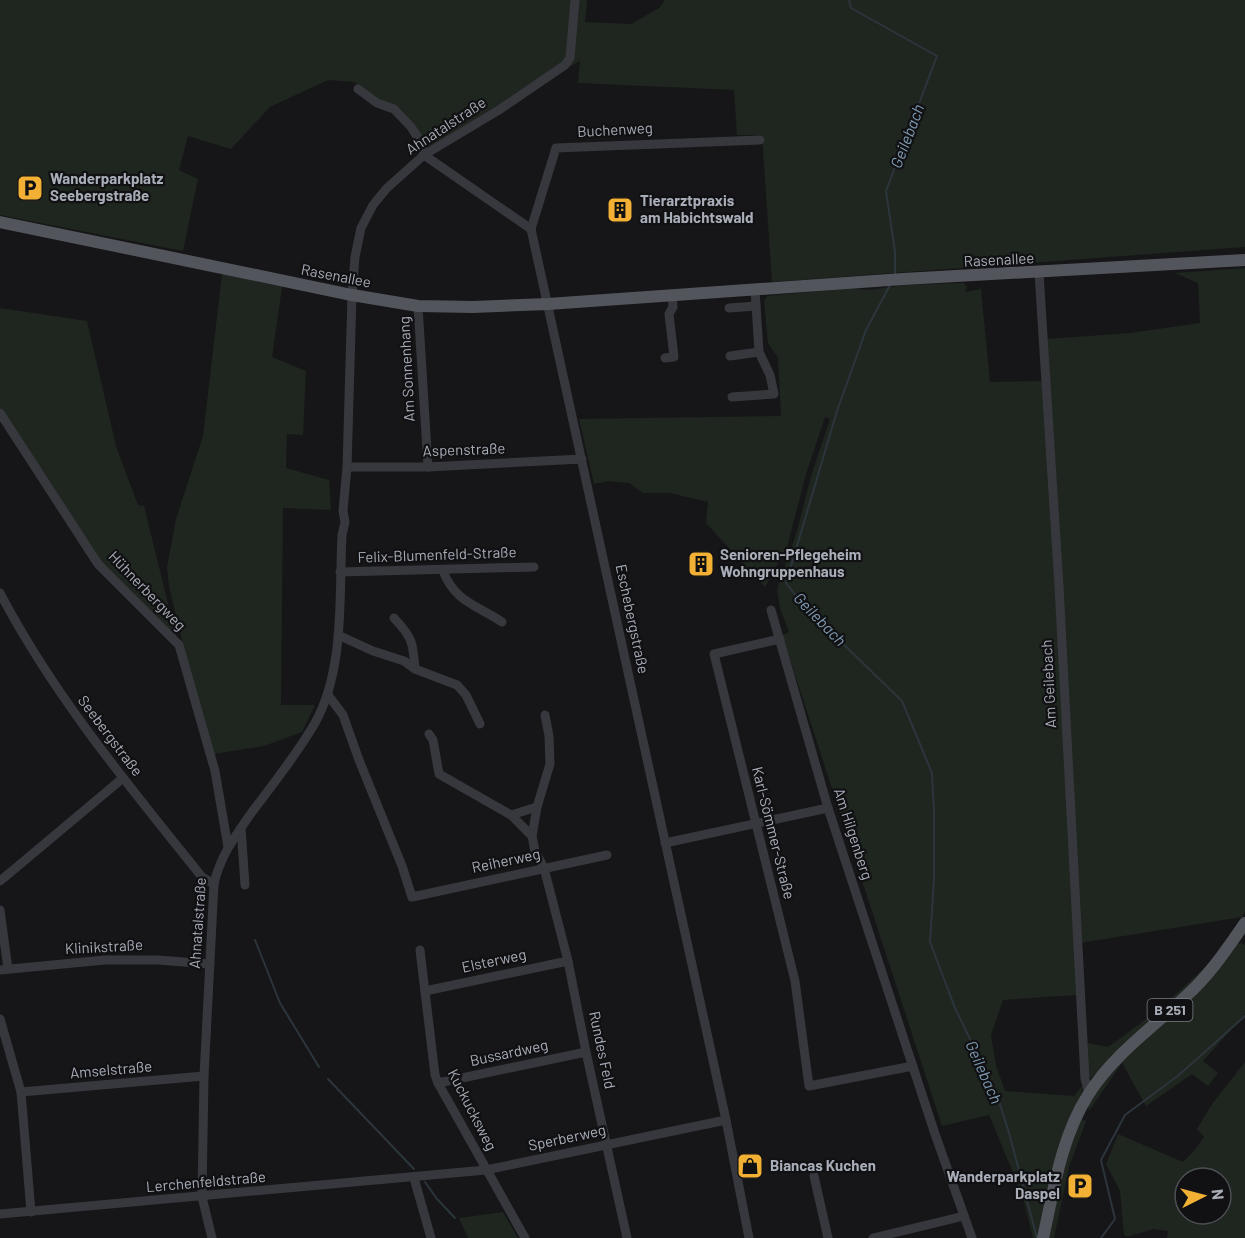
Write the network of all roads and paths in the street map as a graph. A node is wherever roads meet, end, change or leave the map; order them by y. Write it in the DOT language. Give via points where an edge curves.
graph roads {
  1 [pos="575,0"];
  2 [pos="358,90"];
  3 [pos="760,140"];
  4 [pos="424,155"];
  5 [pos="0,222"];
  6 [pos="531,229"];
  7 [pos="1245,260"];
  8 [pos="1039,273"];
  9 [pos="755,290"];
  10 [pos="352,295"];
  11 [pos="672,295"];
  12 [pos="548,304"];
  13 [pos="418,306"];
  14 [pos="756,306"];
  15 [pos="729,308"];
  16 [pos="759,352"];
  17 [pos="729,356"];
  18 [pos="665,358"];
  19 [pos="732,397"];
  20 [pos="0,413"];
  21 [pos="582,459"];
  22 [pos="347,467"];
  23 [pos="428,467"];
  24 [pos="534,567"];
  25 [pos="443,571"];
  26 [pos="340,573"];
  27 [pos="0,593"];
  28 [pos="771,610"];
  29 [pos="394,618"];
  30 [pos="502,622"];
  31 [pos="338,635"];
  32 [pos="780,639"];
  33 [pos="415,669"];
  34 [pos="328,695"];
  35 [pos="545,715"];
  36 [pos="480,724"];
  37 [pos="429,734"];
  38 [pos="123,778"];
  39 [pos="537,807"];
  40 [pos="828,808"];
  41 [pos="511,815"];
  42 [pos="756,825"];
  43 [pos="242,828"];
  44 [pos="532,836"];
  45 [pos="665,843"];
  46 [pos="228,847"];
  47 [pos="607,855"];
  48 [pos="544,868"];
  49 [pos="0,882"];
  50 [pos="214,884"];
  51 [pos="244,885"];
  52 [pos="0,910"];
  53 [pos="1245,922"];
  54 [pos="420,950"];
  55 [pos="568,961"];
  56 [pos="210,964"];
  57 [pos="4,970"];
  58 [pos="425,991"];
  59 [pos="0,1019"];
  60 [pos="586,1052"];
  61 [pos="913,1066"];
  62 [pos="204,1076"];
  63 [pos="438,1083"];
  64 [pos="21,1092"];
  65 [pos="1089,1093"];
  66 [pos="726,1120"];
  67 [pos="608,1145"];
  68 [pos="486,1170"];
  69 [pos="814,1176"];
  70 [pos="414,1178"];
  71 [pos="202,1197"];
  72 [pos="31,1212"];
  73 [pos="0,1214"];
  74 [pos="964,1216"];
  75 [pos="212,1238"];
  76 [pos="431,1238"];
  77 [pos="525,1238"];
  78 [pos="627,1238"];
  79 [pos="749,1238"];
  80 [pos="828,1238"];
  81 [pos="873,1238"];
  82 [pos="972,1238"];
  83 [pos="1043,1238"];
  1 -- 4 [label="street, Ahnatalstraße" via="570,58 566,65"];
  2 -- 4 [label="street" via="394,109 411,127"];
  3 -- 6 [label="street, Buchenweg" via="556,148"];
  4 -- 6 [label="street"];
  4 -- 10 [label="street, Ahnatalstraße" via="387,188 361,228"];
  5 -- 10 [label="main road, Rasenallee"];
  6 -- 12 [label="street, Eschebergstraße"];
  7 -- 8 [label="main road, Rasenallee"];
  8 -- 9 [label="main road, Rasenallee"];
  8 -- 65 [label="street, Am Geilebach" via="1085,1079"];
  9 -- 11 [label="main road, Rasenallee"];
  9 -- 14 [label="street"];
  10 -- 13 [label="main road, Rasenallee"];
  10 -- 22 [label="street, Ahnatalstraße"];
  11 -- 12 [label="main road, Rasenallee"];
  11 -- 18 [label="street" via="669,314 674,357"];
  12 -- 13 [label="main road, Rasenallee"];
  12 -- 21 [label="street, Eschebergstraße"];
  13 -- 23 [label="street, Am Sonnenhang"];
  14 -- 15 [label="street"];
  14 -- 16 [label="street"];
  16 -- 17 [label="street"];
  16 -- 19 [label="street" via="774,394"];
  20 -- 46 [label="street, Hühnerbergweg" via="98,564 179,645 215,771"];
  21 -- 23 [label="street, Aspenstraße"];
  21 -- 45 [label="street, Eschebergstraße"];
  22 -- 23 [label="street, Aspenstraße"];
  22 -- 26 [label="street, Ahnatalstraße" via="339,521"];
  24 -- 25 [label="street, Felix-Blumenfeld-Straße"];
  25 -- 26 [label="street, Felix-Blumenfeld-Straße"];
  25 -- 30 [label="street" via="448,585 465,602"];
  26 -- 31 [label="street, Ahnatalstraße"];
  27 -- 38 [label="street, Seebergstraße" via="71,710"];
  28 -- 32 [label="street, Am Hilgenberg"];
  29 -- 33 [label="street" via="409,634"];
  31 -- 33 [label="street"];
  31 -- 34 [label="street, Ahnatalstraße"];
  32 -- 40 [label="street, Am Hilgenberg"];
  32 -- 42 [label="street, Karl-Sömmer-Straße" via="714,654"];
  33 -- 36 [label="street" via="457,685"];
  34 -- 43 [label="street, Ahnatalstraße" via="316,722"];
  34 -- 48 [label="street, Reiherweg" via="343,715 412,897"];
  35 -- 39 [label="street" via="550,764"];
  37 -- 41 [label="street" via="434,740 439,774"];
  38 -- 49 [label="street"];
  38 -- 50 [label="street, Seebergstraße" via="202,877"];
  39 -- 41 [label="street"];
  39 -- 44 [label="street"];
  40 -- 42 [label="street"];
  40 -- 61 [label="street, Am Hilgenberg"];
  41 -- 44 [label="street"];
  42 -- 45 [label="street"];
  42 -- 61 [label="street, Karl-Sömmer-Straße" via="795,981 808,1086"];
  43 -- 46 [label="street, Ahnatalstraße"];
  43 -- 51 [label="street"];
  44 -- 48 [label="street, Rundes Feld"];
  45 -- 66 [label="street, Eschebergstraße"];
  46 -- 50 [label="street, Ahnatalstraße"];
  47 -- 48 [label="street, Reiherweg"];
  48 -- 55 [label="street, Rundes Feld"];
  50 -- 56 [label="street, Ahnatalstraße"];
  52 -- 57 [label="street"];
  53 -- 65 [label="main road, B 251" via="1205,977 1110,1064"];
  54 -- 58 [label="street, Kuckucksweg"];
  55 -- 58 [label="street, Elsterweg"];
  55 -- 60 [label="street, Rundes Feld"];
  56 -- 57 [label="street, Klinikstraße" via="127,960"];
  56 -- 62 [label="street, Ahnatalstraße"];
  58 -- 63 [label="street, Kuckucksweg"];
  59 -- 64 [label="street"];
  60 -- 63 [label="street, Bussardweg"];
  60 -- 67 [label="street, Rundes Feld"];
  61 -- 74 [label="street, Am Hilgenberg"];
  62 -- 64 [label="street, Amselstraße"];
  62 -- 71 [label="street, Ahnatalstraße"];
  63 -- 68 [label="street, Kuckucksweg"];
  64 -- 72 [label="street"];
  65 -- 83 [label="main road, B 251" via="1068,1134"];
  66 -- 67 [label="street, Sperberweg"];
  66 -- 79 [label="street, Eschebergstraße"];
  67 -- 68 [label="street, Sperberweg"];
  67 -- 78 [label="street, Rundes Feld"];
  68 -- 70 [label="street, Sperberweg"];
  68 -- 77 [label="street, Kuckucksweg"];
  69 -- 80 [label="street"];
  70 -- 71 [label="street, Lerchenfeldstraße"];
  70 -- 76 [label="street"];
  71 -- 72 [label="street, Lerchenfeldstraße"];
  71 -- 75 [label="street, Ahnatalstraße"];
  72 -- 73 [label="street, Lerchenfeldstraße"];
  74 -- 81 [label="street"];
  74 -- 82 [label="street, Am Hilgenberg"];
}
